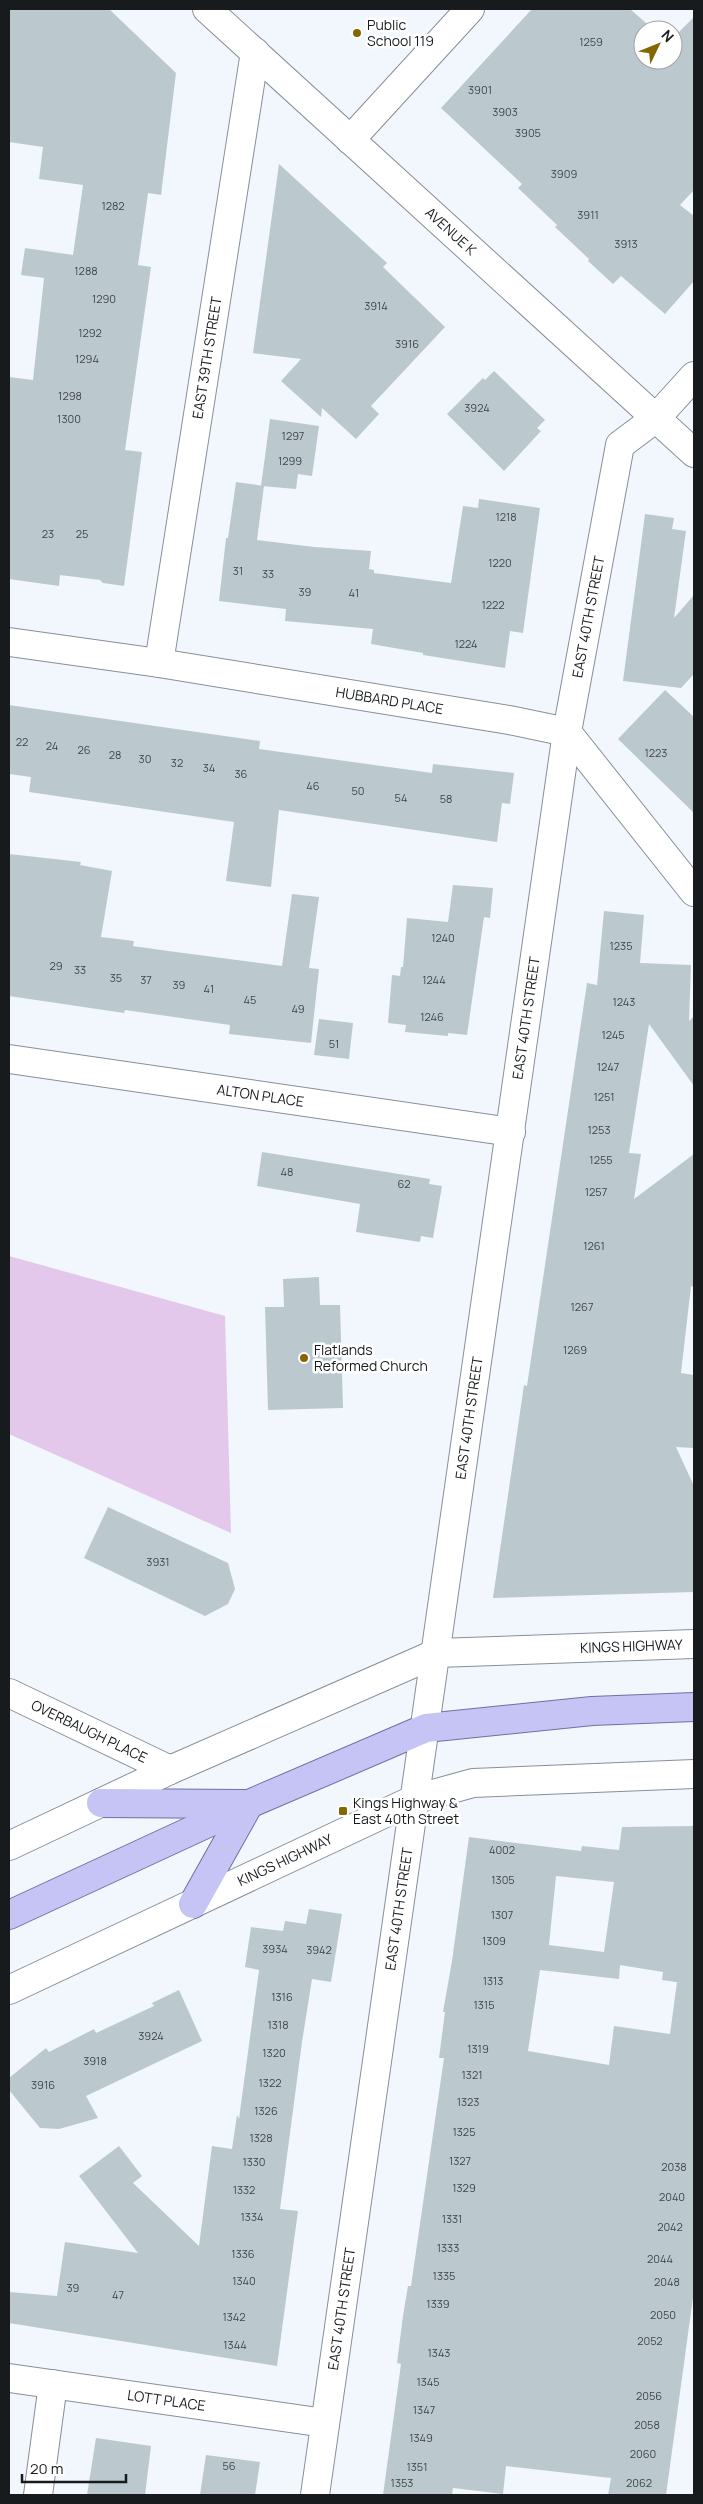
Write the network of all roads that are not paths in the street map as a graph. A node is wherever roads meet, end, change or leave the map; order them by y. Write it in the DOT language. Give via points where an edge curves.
graph roads {
  1 [pos="207,9"];
  2 [pos="470,9"];
  3 [pos="255,52"];
  4 [pos="350,140"];
  5 [pos="694,376"];
  6 [pos="656,418"];
  7 [pos="694,453"];
  8 [pos="9,642"];
  9 [pos="159,663"];
  10 [pos="567,732"];
  11 [pos="694,892"];
  12 [pos="9,1059"];
  13 [pos="511,1132"];
  14 [pos="694,1644"];
  15 [pos="437,1653"];
  16 [pos="9,1693"];
  17 [pos="694,1707"];
  18 [pos="426,1728"];
  19 [pos="170,1770"];
  20 [pos="694,1774"];
  21 [pos="415,1800"];
  22 [pos="101,1803"];
  23 [pos="249,1804"];
  24 [pos="9,1846"];
  25 [pos="193,1904"];
  26 [pos="9,1916"];
  27 [pos="9,1990"];
  28 [pos="9,2378"];
  29 [pos="53,2384"];
  30 [pos="325,2423"];
  31 [pos="38,2495"];
  32 [pos="315,2495"];
  1 -- 3 [label="street, AVENUE K"];
  2 -- 4 [label="street"];
  3 -- 4 [label="street, AVENUE K"];
  3 -- 9 [label="street, EAST 39TH STREET"];
  4 -- 6 [label="street, AVENUE K"];
  5 -- 6 [label="street, EAST 40TH STREET"];
  6 -- 7 [label="street, AVENUE K"];
  6 -- 10 [label="street, EAST 40TH STREET" via="620,445"];
  8 -- 9 [label="street, HUBBARD PLACE"];
  9 -- 10 [label="street, HUBBARD PLACE"];
  10 -- 11 [label="street"];
  10 -- 13 [label="street, EAST 40TH STREET"];
  12 -- 13 [label="street, ALTON PLACE"];
  13 -- 15 [label="street, EAST 40TH STREET"];
  14 -- 15 [label="street, KINGS HIGHWAY"];
  15 -- 18 [label="street, EAST 40TH STREET"];
  15 -- 19 [label="street, KINGS HIGHWAY"];
  16 -- 19 [label="street, OVERBAUGH PLACE"];
  17 -- 18 [label="main road" via="592,1711"];
  18 -- 21 [label="street, EAST 40TH STREET"];
  18 -- 23 [label="main road"];
  19 -- 22 [label="street, KINGS HIGHWAY"];
  20 -- 21 [label="street, KINGS HIGHWAY" via="473,1783"];
  21 -- 25 [label="street, KINGS HIGHWAY"];
  21 -- 30 [label="street, EAST 40TH STREET"];
  22 -- 23 [label="main road"];
  22 -- 24 [label="street, KINGS HIGHWAY"];
  23 -- 25 [label="main road"];
  23 -- 26 [label="main road"];
  25 -- 27 [label="street, KINGS HIGHWAY"];
  28 -- 29 [label="street, LOTT PLACE"];
  29 -- 30 [label="street, LOTT PLACE"];
  29 -- 31 [label="street"];
  30 -- 32 [label="street, EAST 40TH STREET"];
}
